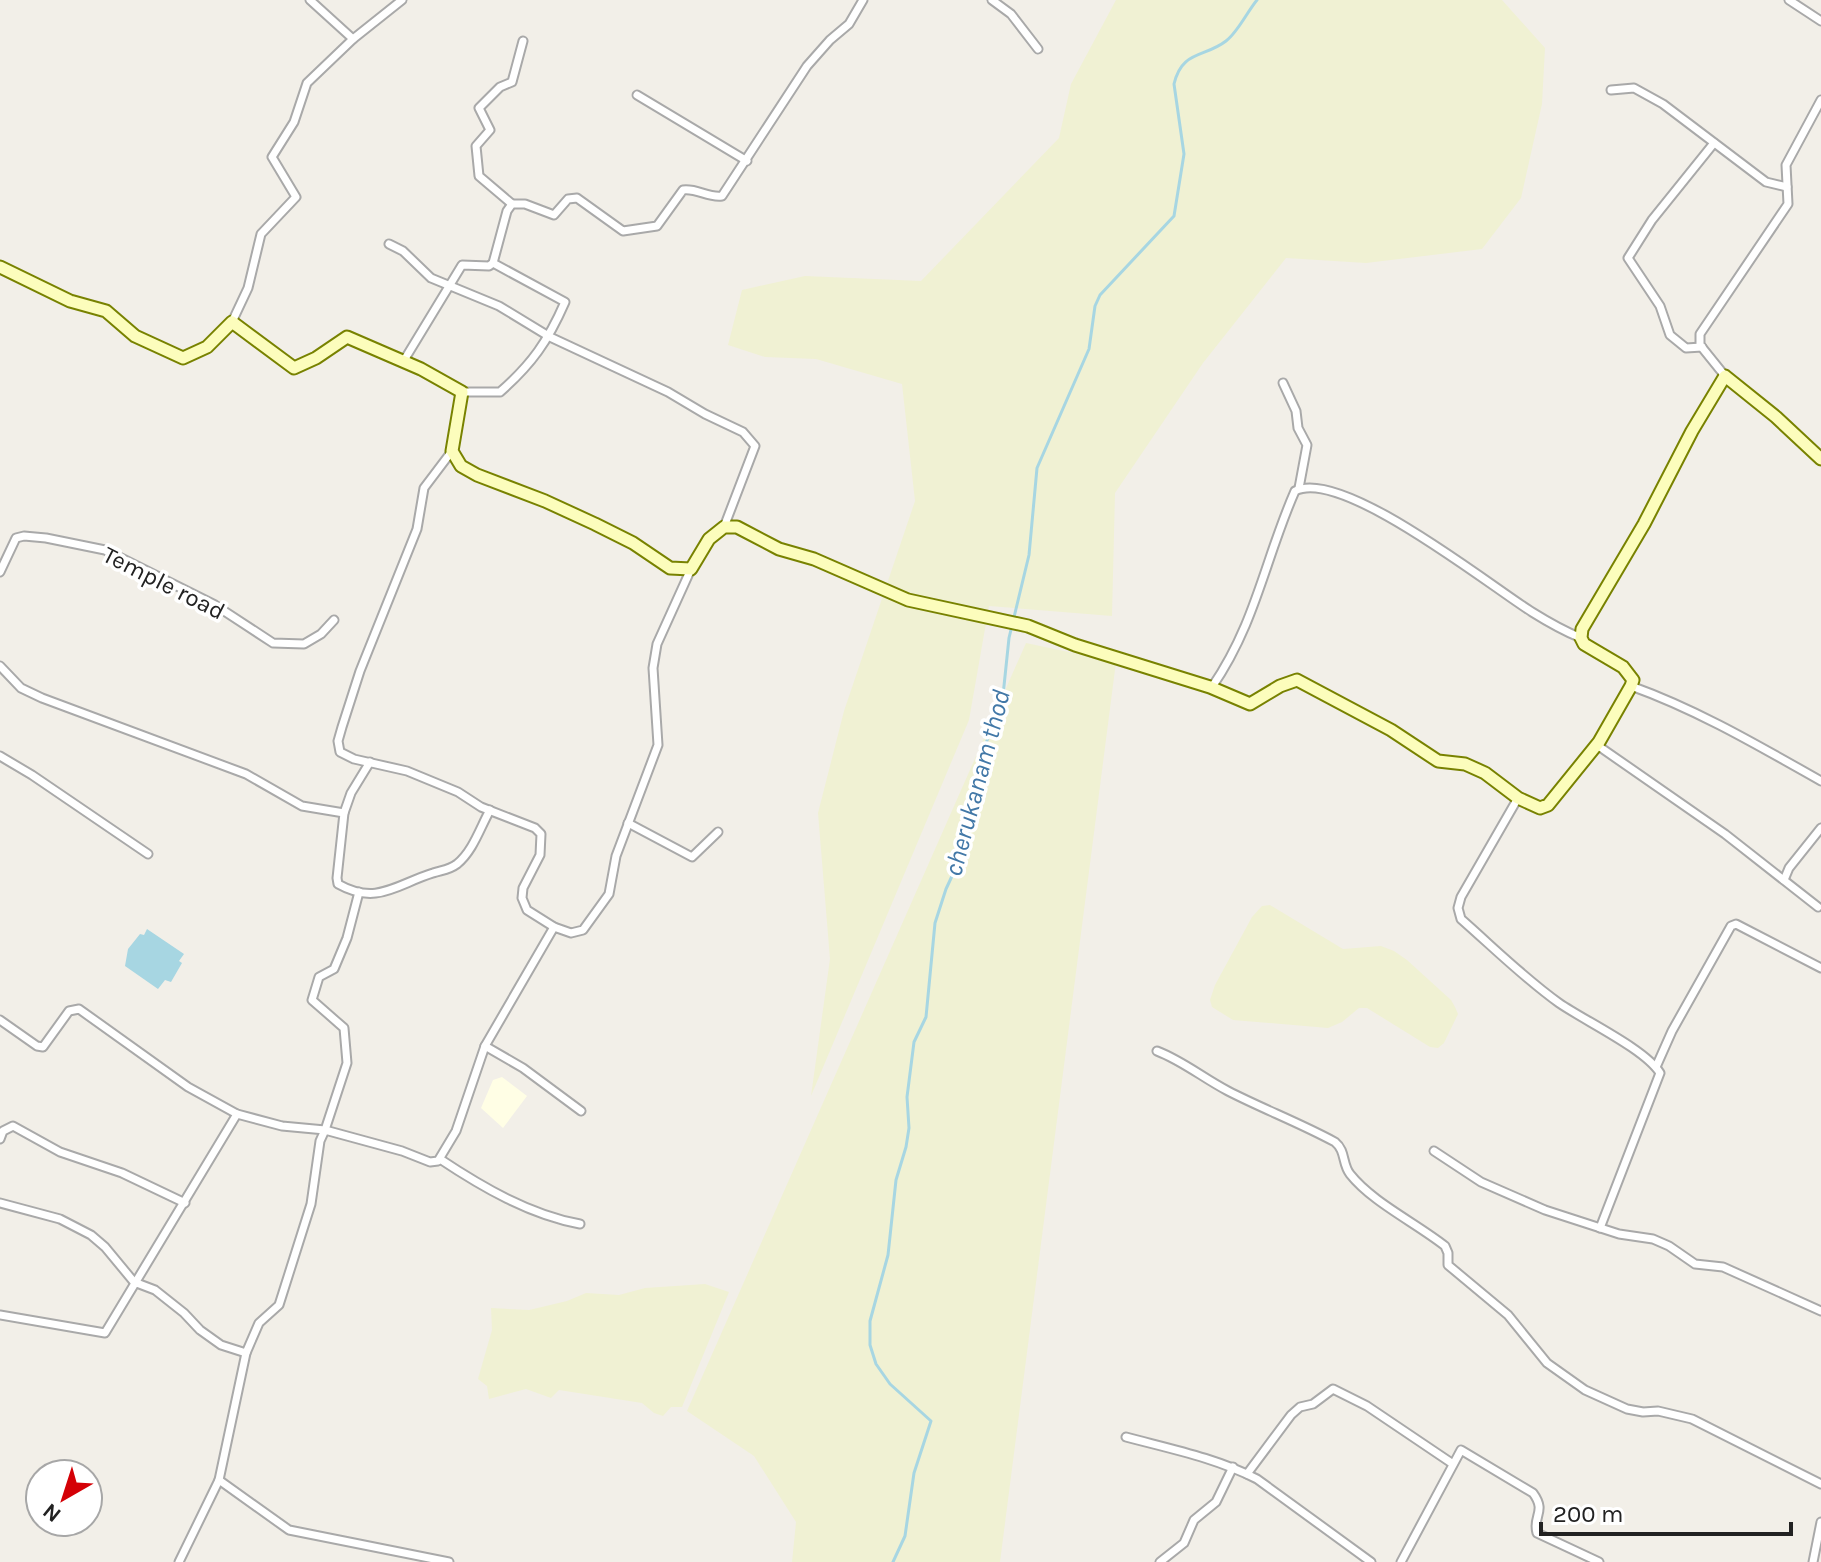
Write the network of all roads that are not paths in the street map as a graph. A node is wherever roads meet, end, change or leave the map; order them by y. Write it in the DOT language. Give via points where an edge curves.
graph roads {
  1 [pos="310,0"];
  2 [pos="402,0"];
  3 [pos="863,0"];
  4 [pos="992,0"];
  5 [pos="1789,0"];
  6 [pos="1821,21"];
  7 [pos="353,39"];
  8 [pos="523,41"];
  9 [pos="1038,49"];
  10 [pos="1611,90"];
  11 [pos="637,95"];
  12 [pos="1821,100"];
  13 [pos="1714,143"];
  14 [pos="747,161"];
  15 [pos="1787,187"];
  16 [pos="512,204"];
  17 [pos="389,244"];
  18 [pos="493,263"];
  19 [pos="0,267"];
  20 [pos="450,287"];
  21 [pos="232,322"];
  22 [pos="550,337"];
  23 [pos="1702,347"];
  24 [pos="403,362"];
  25 [pos="1725,376"];
  26 [pos="1283,383"];
  27 [pos="462,392"];
  28 [pos="452,451"];
  29 [pos="1821,459"];
  30 [pos="1299,488"];
  31 [pos="724,527"];
  32 [pos="691,569"];
  33 [pos="0,572"];
  34 [pos="334,620"];
  35 [pos="1581,638"];
  36 [pos="0,666"];
  37 [pos="1631,686"];
  38 [pos="1212,687"];
  39 [pos="1597,745"];
  40 [pos="0,756"];
  41 [pos="370,762"];
  42 [pos="1821,781"];
  43 [pos="1518,798"];
  44 [pos="490,810"];
  45 [pos="344,813"];
  46 [pos="628,823"];
  47 [pos="1821,828"];
  48 [pos="718,832"];
  49 [pos="148,854"];
  50 [pos="1784,880"];
  51 [pos="359,892"];
  52 [pos="1818,907"];
  53 [pos="554,927"];
  54 [pos="1821,968"];
  55 [pos="0,1020"];
  56 [pos="485,1046"];
  57 [pos="1157,1051"];
  58 [pos="1656,1067"];
  59 [pos="581,1111"];
  60 [pos="237,1114"];
  61 [pos="325,1130"];
  62 [pos="0,1139"];
  63 [pos="1434,1151"];
  64 [pos="440,1159"];
  65 [pos="0,1203"];
  66 [pos="185,1203"];
  67 [pos="580,1224"];
  68 [pos="1600,1228"];
  69 [pos="134,1282"];
  70 [pos="1821,1311"];
  71 [pos="0,1315"];
  72 [pos="246,1353"];
  73 [pos="1126,1437"];
  74 [pos="1453,1464"];
  75 [pos="1233,1467"];
  76 [pos="1247,1474"];
  77 [pos="219,1480"];
  78 [pos="1821,1484"];
  79 [pos="1821,1522"];
  80 [pos="179,1562"];
  81 [pos="449,1562"];
  82 [pos="1160,1562"];
  83 [pos="1371,1562"];
  84 [pos="1401,1562"];
  85 [pos="1599,1562"];
  86 [pos="1813,1562"];
  1 -- 7 [label="street"];
  2 -- 7 [label="street"];
  3 -- 14 [label="street" via="849,24 807,66"];
  4 -- 9 [label="street" via="1011,14"];
  5 -- 6 [label="street"];
  7 -- 21 [label="street" via="307,83 294,122 272,157 296,197 261,234 248,288"];
  8 -- 16 [label="street" via="512,82 479,108 490,130 476,146 479,176"];
  10 -- 13 [label="street" via="1634,88"];
  11 -- 14 [label="street"];
  12 -- 15 [label="street" via="1786,165"];
  13 -- 15 [label="street" via="1766,182"];
  13 -- 23 [label="street" via="1628,258 1660,306 1670,335 1686,348"];
  14 -- 16 [label="street" via="722,196 683,190 657,226 623,231 572,197 554,215"];
  15 -- 23 [label="street" via="1788,204 1700,334"];
  16 -- 18 [label="street"];
  17 -- 20 [label="street"];
  18 -- 20 [label="street" via="462,265"];
  18 -- 22 [label="street" via="565,302"];
  19 -- 21 [label="street" via="70,301 106,311 135,336 183,358 207,347"];
  20 -- 22 [label="street" via="499,306"];
  20 -- 24 [label="street"];
  21 -- 24 [label="street" via="294,368 347,337"];
  22 -- 27 [label="street" via="500,392"];
  22 -- 31 [label="street" via="743,432 755,446"];
  23 -- 25 [label="street"];
  24 -- 27 [label="street"];
  25 -- 29 [label="street"];
  25 -- 35 [label="street" via="1601,593"];
  26 -- 30 [label="street" via="1307,445"];
  27 -- 28 [label="street"];
  28 -- 32 [label="street" via="461,466 477,475 595,524 670,568"];
  28 -- 41 [label="street" via="424,488 417,529 338,741 340,752"];
  30 -- 35 [label="street" via="1339,493 1383,513 1530,612"];
  30 -- 38 [label="street" via="1282,519 1248,625"];
  31 -- 32 [label="street" via="698,552"];
  31 -- 38 [label="street" via="737,527 908,600 1028,626"];
  32 -- 46 [label="street" via="657,644 653,668 658,745"];
  33 -- 34 [label="street, Temple road" via="16,538 46,538 125,558 215,605 273,643 304,644"];
  35 -- 37 [label="street" via="1623,667 1633,680"];
  36 -- 45 [label="street" via="21,688 42,698 246,774 302,806"];
  37 -- 39 [label="street"];
  37 -- 42 [label="street" via="1723,727"];
  38 -- 43 [label="street" via="1250,704 1297,680 1438,761 1485,773"];
  39 -- 43 [label="street" via="1548,805 1540,808"];
  39 -- 50 [label="street"];
  40 -- 49 [label="street"];
  41 -- 44 [label="street" via="441,784"];
  41 -- 45 [label="street"];
  43 -- 58 [label="street" via="1461,897 1461,919 1523,976"];
  44 -- 51 [label="street" via="472,845 446,871 382,893"];
  44 -- 53 [label="street" via="541,834 540,855 522,898 527,910"];
  45 -- 51 [label="street" via="338,884"];
  46 -- 48 [label="street" via="692,857"];
  46 -- 53 [label="street" via="609,894 590,924 571,933"];
  47 -- 50 [label="street"];
  50 -- 52 [label="street"];
  51 -- 61 [label="street" via="338,960 334,969 319,977 312,1000 344,1028 347,1053"];
  53 -- 56 [label="street"];
  54 -- 58 [label="street" via="1750,930 1731,926"];
  55 -- 60 [label="street" via="43,1047 69,1011 79,1009 188,1087"];
  56 -- 59 [label="street"];
  56 -- 64 [label="street" via="456,1131"];
  57 -- 78 [label="street" via="1335,1142 1343,1149 1347,1172 1445,1246 1448,1265 1508,1315 1560,1374 1627,1409 1692,1419"];
  58 -- 68 [label="street" via="1660,1073"];
  60 -- 61 [label="street"];
  60 -- 66 [label="street"];
  61 -- 64 [label="street" via="430,1162"];
  61 -- 72 [label="street" via="311,1204 279,1305 259,1323"];
  62 -- 66 [label="street" via="13,1126 60,1152"];
  63 -- 68 [label="street" via="1481,1182"];
  64 -- 67 [label="street" via="514,1201"];
  65 -- 69 [label="street" via="80,1229 105,1247"];
  66 -- 69 [label="street"];
  68 -- 70 [label="street" via="1653,1239 1695,1264 1723,1267"];
  69 -- 71 [label="street" via="105,1333"];
  69 -- 72 [label="street" via="155,1290 221,1345"];
  72 -- 77 [label="street"];
  73 -- 75 [label="street"];
  74 -- 76 [label="street" via="1333,1389 1291,1415"];
  74 -- 84 [label="street"];
  74 -- 85 [label="street" via="1461,1450 1533,1493 1540,1502 1537,1533"];
  75 -- 76 [label="street"];
  75 -- 82 [label="street" via="1216,1502 1194,1520 1184,1543"];
  76 -- 83 [label="street"];
  77 -- 80 [label="street"];
  77 -- 81 [label="street" via="289,1530"];
  79 -- 86 [label="street"];
}
